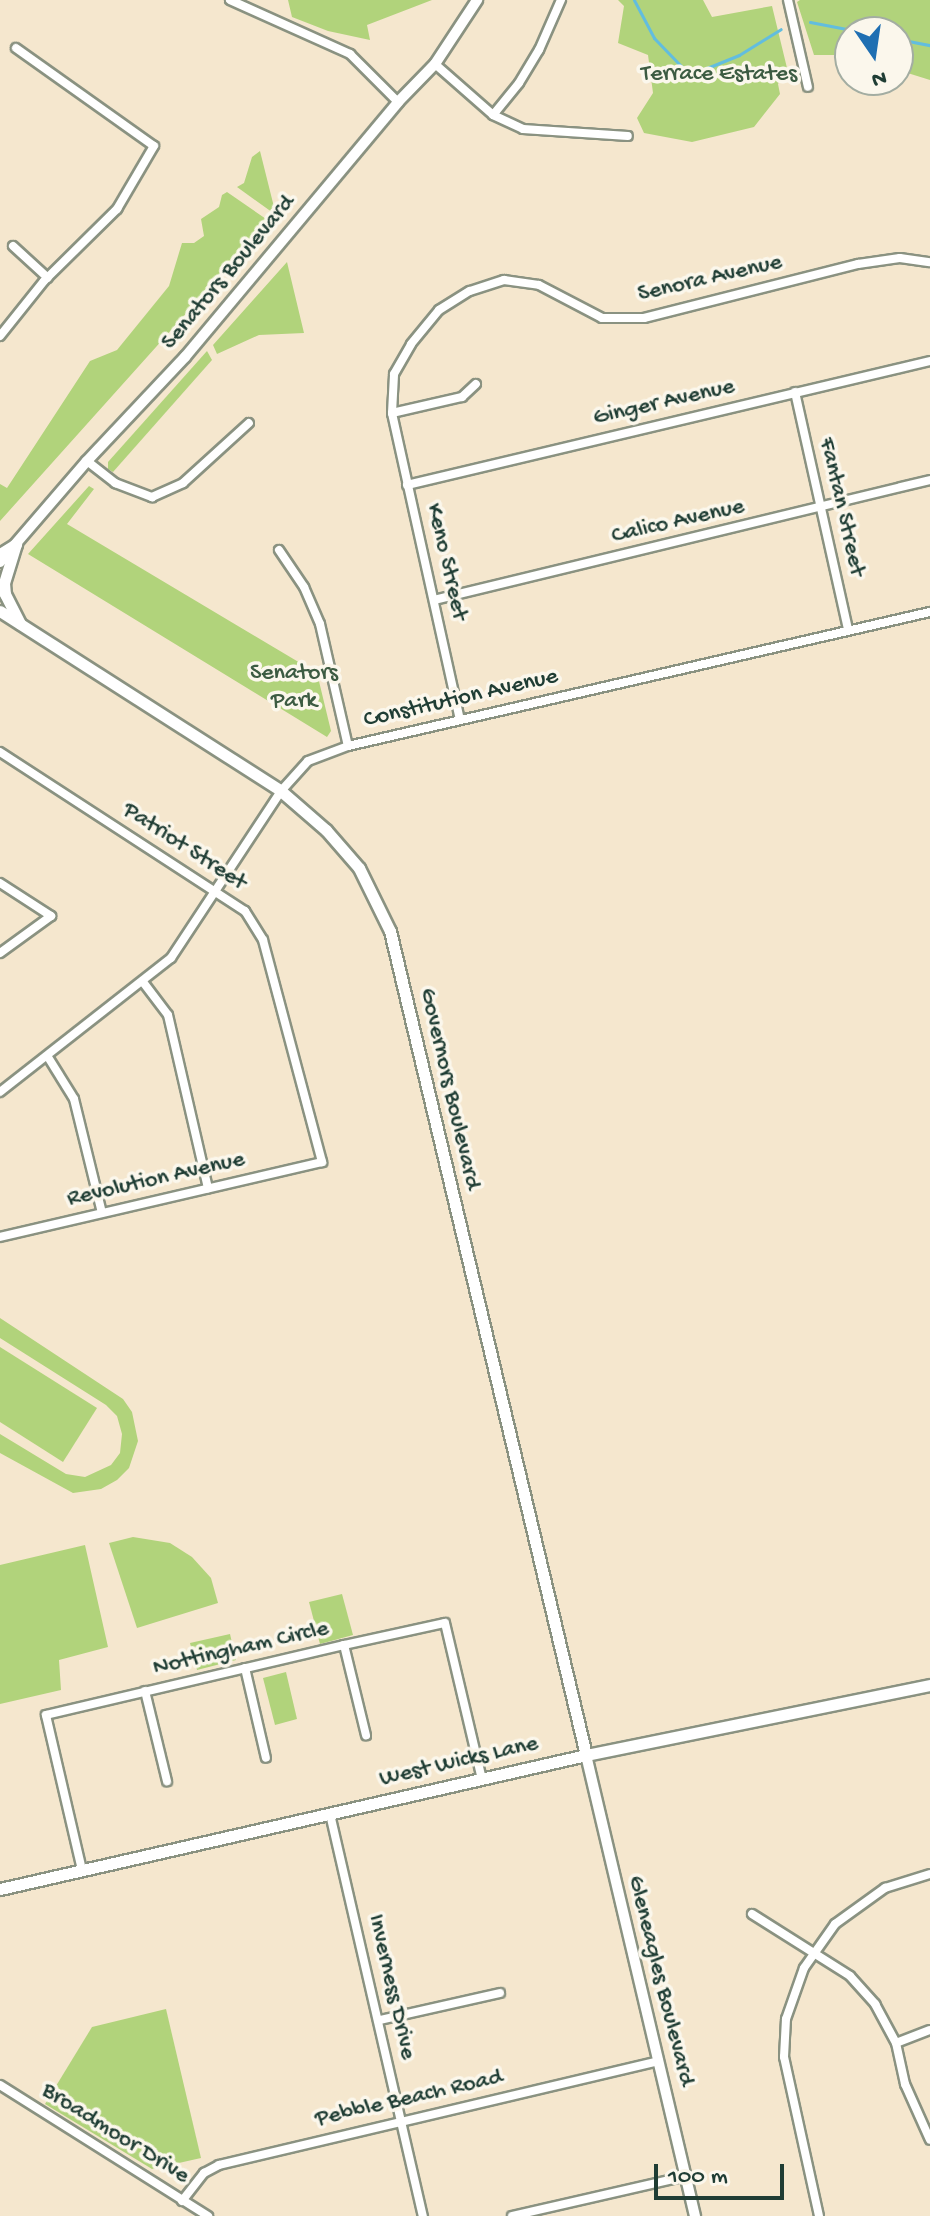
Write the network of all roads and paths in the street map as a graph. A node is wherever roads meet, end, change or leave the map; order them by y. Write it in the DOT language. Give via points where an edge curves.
graph roads {
  1 [pos="230,0"];
  2 [pos="477,0"];
  3 [pos="561,0"];
  4 [pos="788,0"];
  5 [pos="16,48"];
  6 [pos="435,64"];
  7 [pos="808,87"];
  8 [pos="398,102"];
  9 [pos="493,115"];
  10 [pos="628,136"];
  11 [pos="13,246"];
  12 [pos="930,262"];
  13 [pos="48,278"];
  14 [pos="0,336"];
  15 [pos="930,361"];
  16 [pos="476,384"];
  17 [pos="795,392"];
  18 [pos="392,413"];
  19 [pos="249,423"];
  20 [pos="87,461"];
  21 [pos="930,480"];
  22 [pos="407,485"];
  23 [pos="819,508"];
  24 [pos="16,544"];
  25 [pos="279,550"];
  26 [pos="0,554"];
  27 [pos="0,562"];
  28 [pos="434,600"];
  29 [pos="0,611"];
  30 [pos="930,612"];
  31 [pos="21,624"];
  32 [pos="848,629"];
  33 [pos="460,720"];
  34 [pos="348,746"];
  35 [pos="0,752"];
  36 [pos="281,791"];
  37 [pos="0,883"];
  38 [pos="215,892"];
  39 [pos="0,953"];
  40 [pos="143,982"];
  41 [pos="48,1057"];
  42 [pos="0,1092"];
  43 [pos="322,1162"];
  44 [pos="208,1188"];
  45 [pos="102,1213"];
  46 [pos="0,1237"];
  47 [pos="344,1645"];
  48 [pos="245,1668"];
  49 [pos="930,1685"];
  50 [pos="145,1691"];
  51 [pos="366,1735"];
  52 [pos="586,1755"];
  53 [pos="266,1758"];
  54 [pos="482,1779"];
  55 [pos="167,1781"];
  56 [pos="330,1814"];
  57 [pos="82,1870"];
  58 [pos="930,1874"];
  59 [pos="0,1889"];
  60 [pos="752,1914"];
  61 [pos="814,1954"];
  62 [pos="500,1993"];
  63 [pos="380,2020"];
  64 [pos="930,2030"];
  65 [pos="896,2043"];
  66 [pos="659,2061"];
  67 [pos="0,2085"];
  68 [pos="401,2121"];
  69 [pos="930,2140"];
  70 [pos="686,2176"];
  71 [pos="182,2201"];
  72 [pos="566,2204"];
  73 [pos="208,2216"];
  74 [pos="423,2216"];
  75 [pos="512,2216"];
  76 [pos="569,2216"];
  77 [pos="695,2216"];
  78 [pos="819,2216"];
  1 -- 8 [label="street" via="350,54"];
  2 -- 6 [label="street, Senators Boulevard"];
  3 -- 9 [label="street" via="539,50"];
  4 -- 7 [label="street"];
  5 -- 13 [label="street" via="158,145 117,209"];
  6 -- 8 [label="street, Senators Boulevard"];
  6 -- 9 [label="street"];
  8 -- 20 [label="street, Senators Boulevard" via="185,357"];
  9 -- 10 [label="street" via="523,129"];
  11 -- 13 [label="street"];
  12 -- 18 [label="street, Senora Avenue" via="900,258 858,264 644,318 602,318 539,285 504,280 470,291 439,310 394,374"];
  13 -- 14 [label="street"];
  15 -- 17 [label="street, Ginger Avenue"];
  16 -- 18 [label="street" via="462,397"];
  17 -- 22 [label="street, Ginger Avenue"];
  17 -- 23 [label="street, Fantan Street"];
  18 -- 22 [label="street, Keno Street"];
  19 -- 20 [label="street" via="183,483 152,497 115,483"];
  20 -- 24 [label="street, Senators Boulevard"];
  21 -- 23 [label="street, Calico Avenue"];
  22 -- 28 [label="street, Keno Street"];
  23 -- 28 [label="street, Calico Avenue"];
  23 -- 32 [label="street, Fantan Street"];
  24 -- 26 [label="main road"];
  24 -- 27 [label="street, Senators Boulevard"];
  24 -- 31 [label="main road" via="4,583"];
  25 -- 34 [label="street" via="320,624"];
  28 -- 33 [label="street, Keno Street"];
  29 -- 31 [label="main road, Governors Boulevard"];
  30 -- 32 [label="street, Constitution Avenue"];
  31 -- 36 [label="main road, Governors Boulevard"];
  32 -- 33 [label="street, Constitution Avenue"];
  33 -- 34 [label="street, Constitution Avenue"];
  34 -- 36 [label="street, Constitution Avenue" via="308,761"];
  35 -- 38 [label="street, Patriot Street"];
  36 -- 38 [label="street, Constitution Avenue"];
  36 -- 52 [label="main road, Governors Boulevard" via="359,868 390,931"];
  37 -- 39 [label="street" via="51,916"];
  38 -- 40 [label="street, Constitution Avenue" via="171,958"];
  38 -- 43 [label="street, Patriot Street" via="245,911 263,940"];
  40 -- 41 [label="street, Constitution Avenue"];
  40 -- 44 [label="street" via="168,1015"];
  41 -- 42 [label="street, Constitution Avenue"];
  41 -- 45 [label="street" via="74,1099"];
  43 -- 44 [label="street, Revolution Avenue"];
  44 -- 45 [label="street, Revolution Avenue"];
  45 -- 46 [label="street, Revolution Avenue"];
  47 -- 48 [label="street, Nottingham Circle"];
  47 -- 51 [label="street"];
  47 -- 54 [label="street, Nottingham Circle" via="445,1623"];
  48 -- 50 [label="street, Nottingham Circle"];
  48 -- 53 [label="street"];
  49 -- 52 [label="main road, West Wicks Lane"];
  50 -- 55 [label="street"];
  50 -- 57 [label="street, Nottingham Circle" via="46,1715"];
  52 -- 54 [label="main road, West Wicks Lane"];
  52 -- 66 [label="street, Gleneagles Boulevard"];
  54 -- 56 [label="main road, West Wicks Lane"];
  56 -- 57 [label="main road, West Wicks Lane"];
  56 -- 63 [label="street, Inverness Drive"];
  57 -- 59 [label="main road, West Wicks Lane"];
  58 -- 61 [label="street" via="885,1888 835,1924"];
  60 -- 61 [label="street"];
  61 -- 65 [label="street" via="862,1989"];
  61 -- 78 [label="street" via="786,2019 784,2057"];
  62 -- 63 [label="street"];
  63 -- 68 [label="street, Inverness Drive"];
  64 -- 65 [label="street"];
  65 -- 69 [label="street" via="905,2084"];
  66 -- 68 [label="street, Pebble Beach Road"];
  66 -- 70 [label="street, Gleneagles Boulevard"];
  67 -- 71 [label="street, Broadmoor Drive"];
  68 -- 71 [label="street, Pebble Beach Road" via="219,2165 204,2173"];
  68 -- 74 [label="street, Inverness Drive"];
  70 -- 72 [label="street"];
  70 -- 77 [label="street, Gleneagles Boulevard"];
  71 -- 73 [label="street, Broadmoor Drive"];
  72 -- 75 [label="street"];
  72 -- 76 [label="street"];
}
